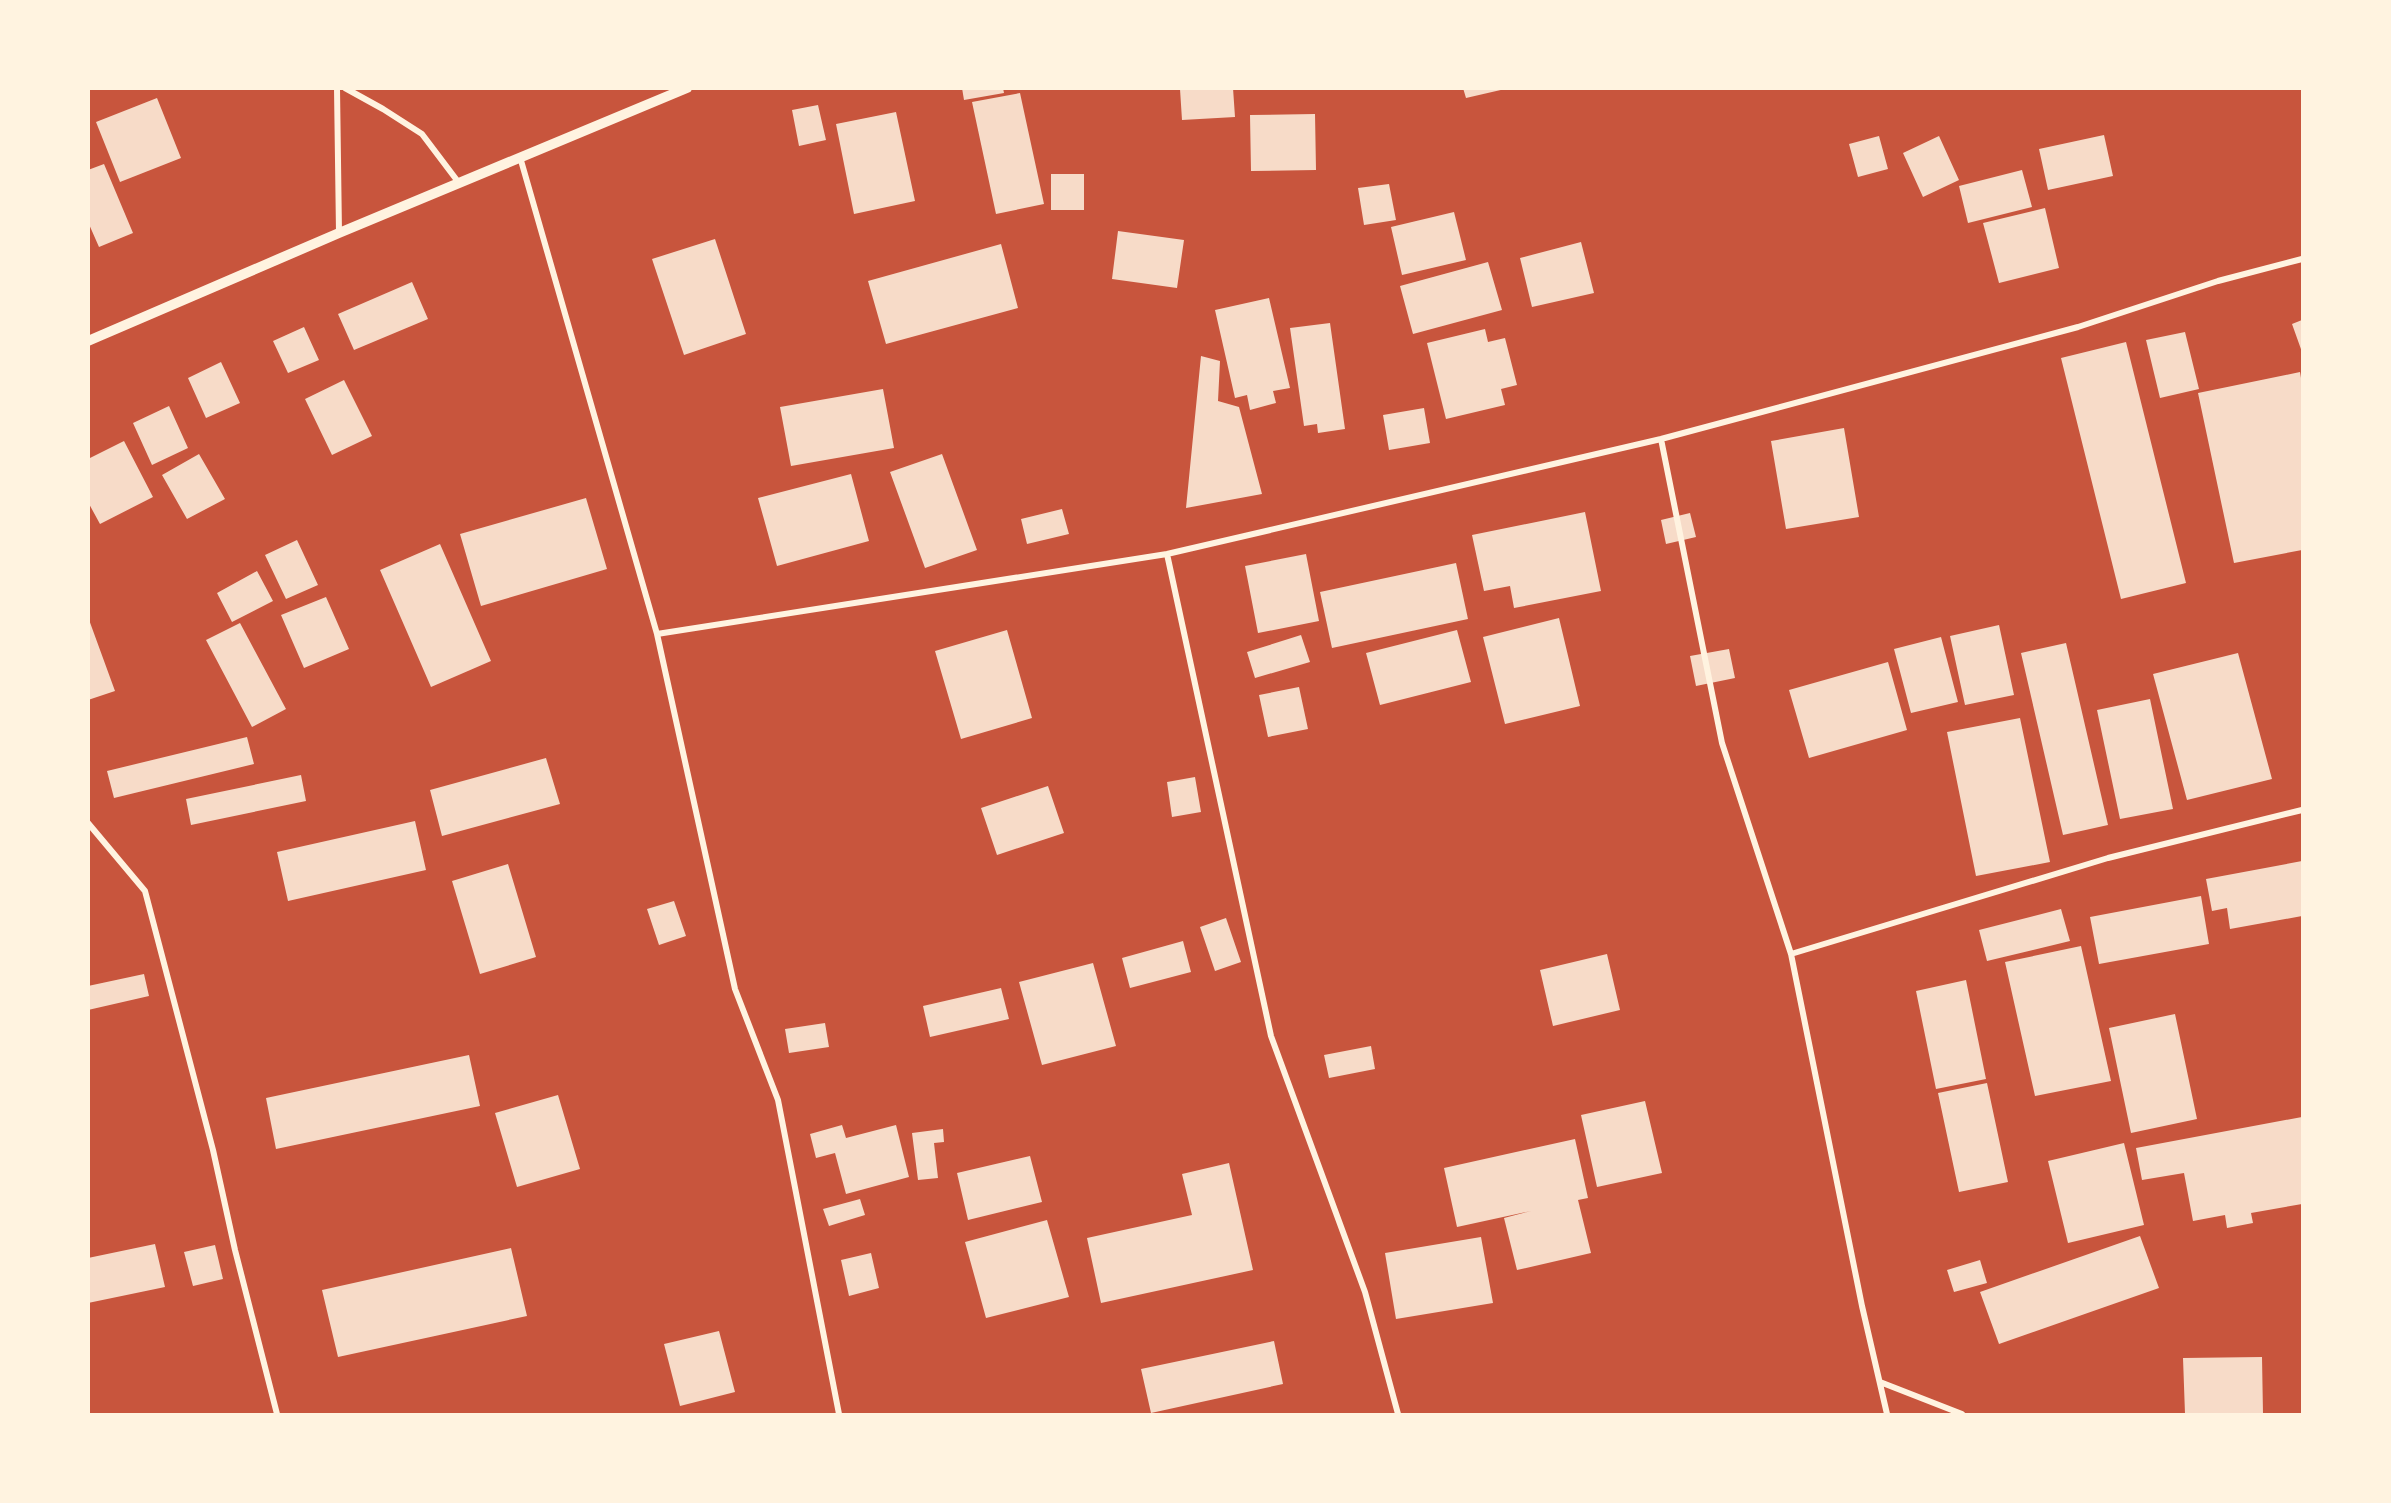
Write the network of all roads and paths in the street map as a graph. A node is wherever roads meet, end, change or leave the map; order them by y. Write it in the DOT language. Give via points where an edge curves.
graph roads {
  1 [pos="337,88"];
  2 [pos="345,88"];
  3 [pos="687,88"];
  4 [pos="520,158"];
  5 [pos="459,183"];
  6 [pos="339,233"];
  7 [pos="2302,259"];
  8 [pos="88,341"];
  9 [pos="1661,439"];
  10 [pos="1167,554"];
  11 [pos="657,634"];
  12 [pos="2302,810"];
  13 [pos="88,823"];
  14 [pos="1791,954"];
  15 [pos="1880,1382"];
  16 [pos="278,1414"];
  17 [pos="839,1414"];
  18 [pos="1398,1414"];
  19 [pos="1887,1414"];
  20 [pos="1962,1414"];
  1 -- 6 [label="street"];
  2 -- 5 [label="street" via="422,134"];
  3 -- 4 [label="street"];
  4 -- 5 [label="street"];
  4 -- 11 [label="street"];
  5 -- 6 [label="street"];
  6 -- 8 [label="street"];
  7 -- 9 [label="street" via="2218,281 2078,327"];
  9 -- 10 [label="street"];
  9 -- 14 [label="street" via="1722,743"];
  10 -- 11 [label="street"];
  10 -- 18 [label="street" via="1271,1036 1365,1292"];
  11 -- 17 [label="street" via="735,989 778,1100"];
  12 -- 14 [label="street" via="2108,858"];
  13 -- 16 [label="street" via="145,891"];
  14 -- 15 [label="street"];
  15 -- 19 [label="street"];
  15 -- 20 [label="street"];
}
